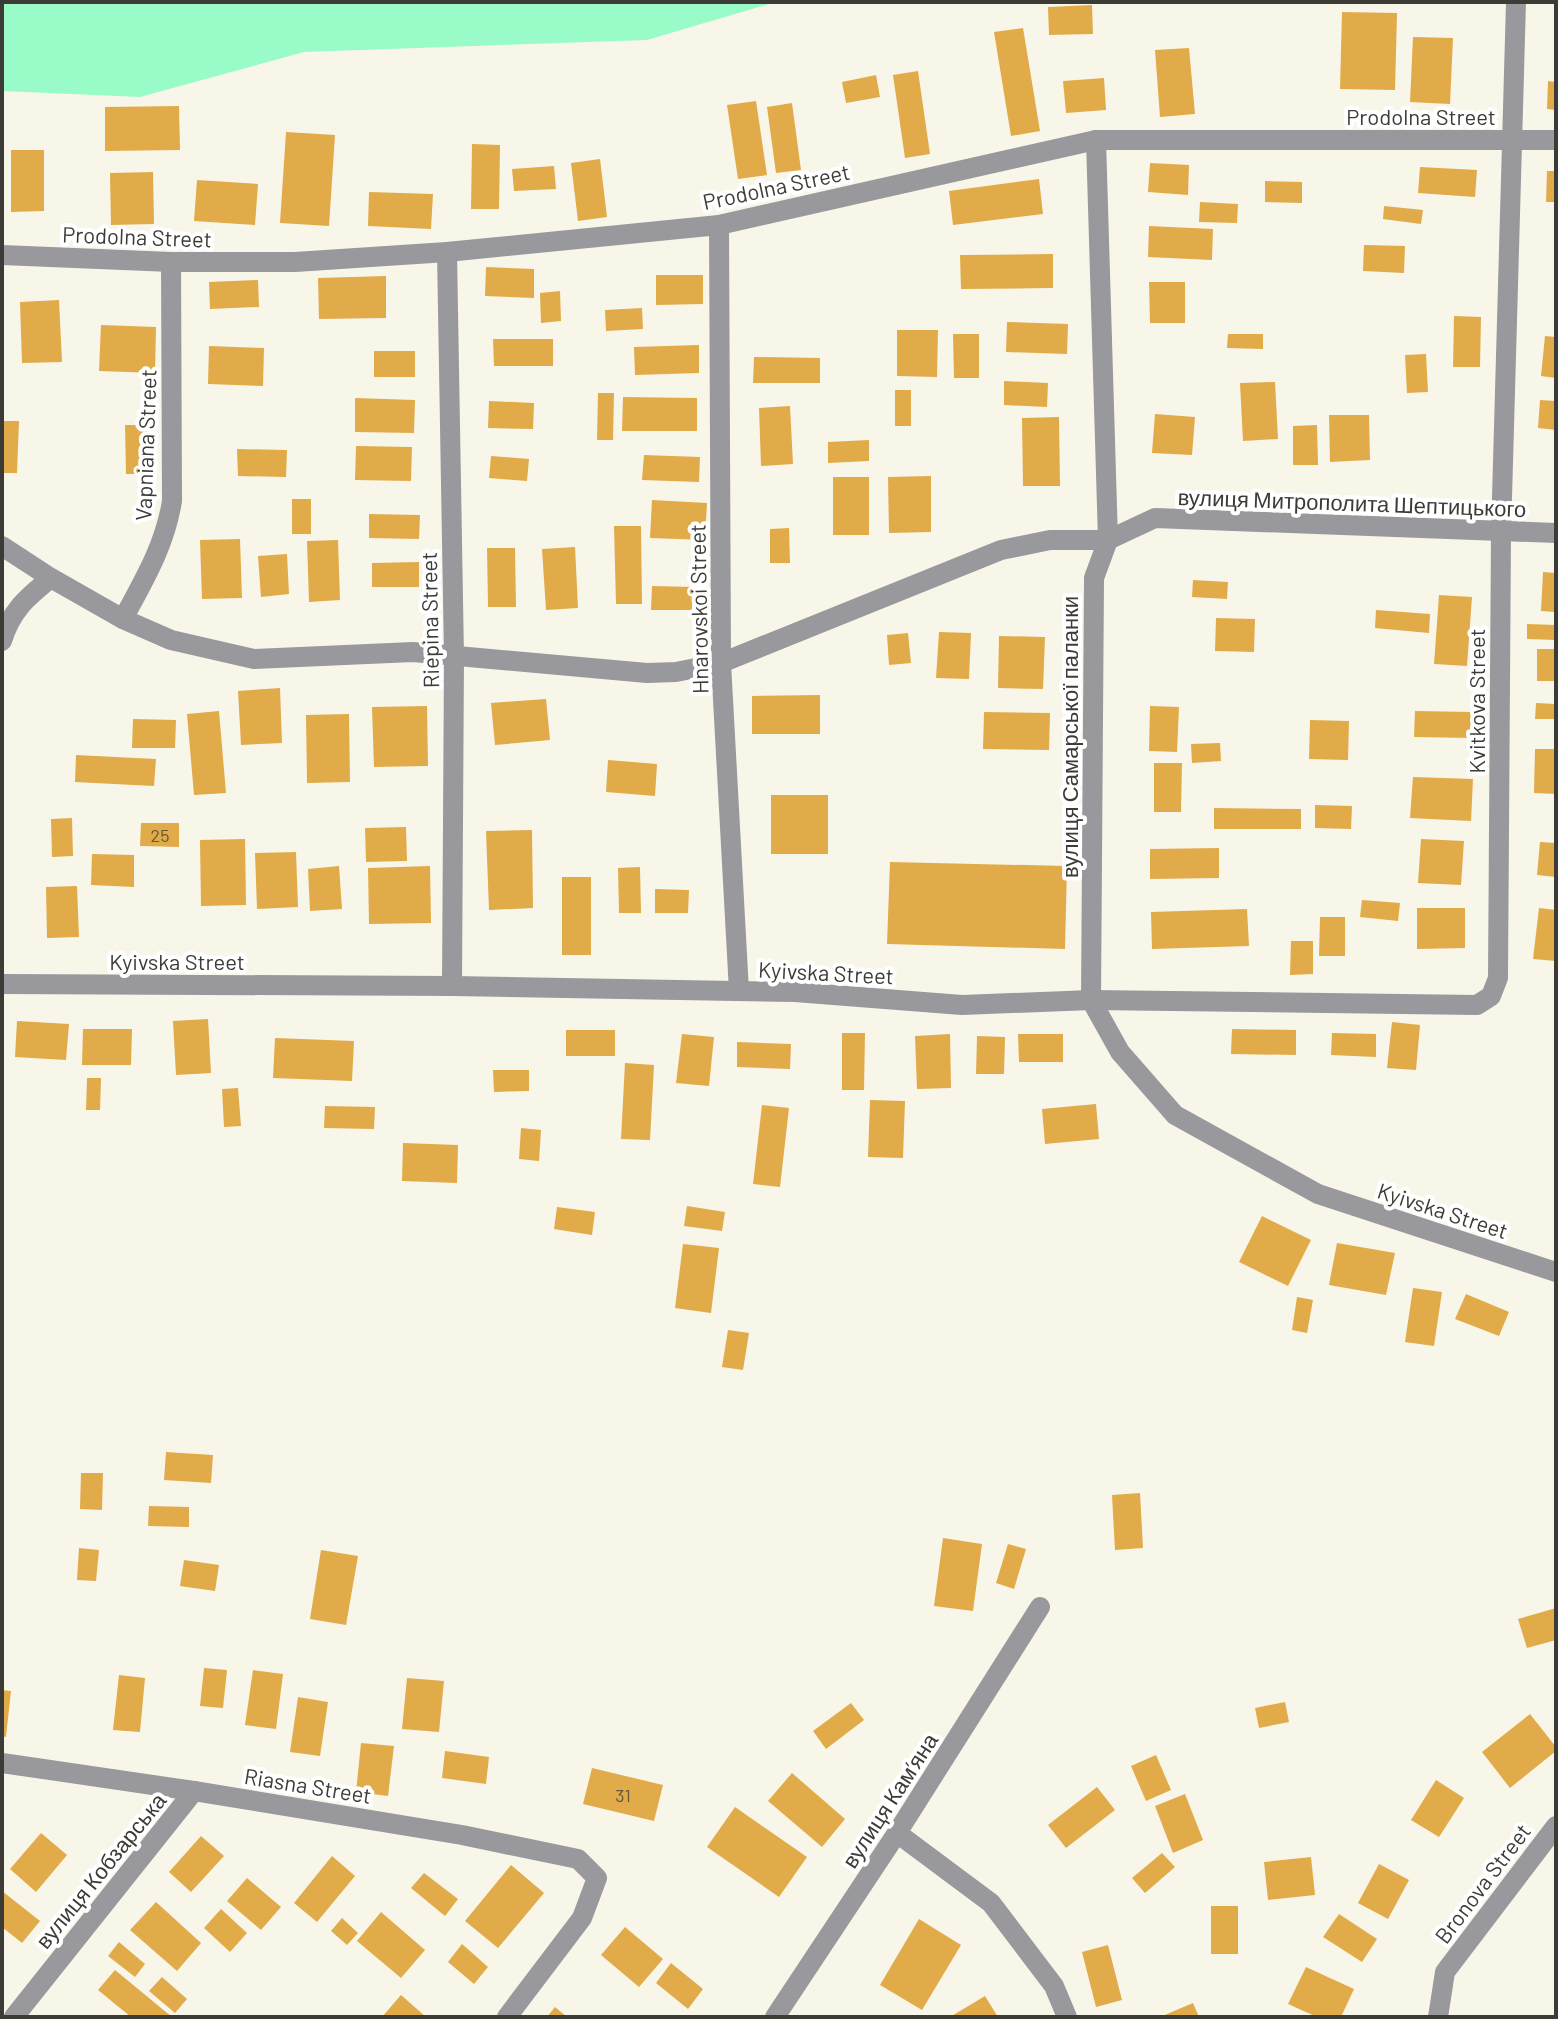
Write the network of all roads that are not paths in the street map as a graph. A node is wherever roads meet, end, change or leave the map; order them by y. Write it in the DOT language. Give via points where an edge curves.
graph roads {
  1 [pos="1516,2"];
  2 [pos="1096,140"];
  3 [pos="1511,140"];
  4 [pos="1556,140"];
  5 [pos="719,225"];
  6 [pos="447,252"];
  7 [pos="2,255"];
  8 [pos="171,262"];
  9 [pos="1501,533"];
  10 [pos="1556,533"];
  11 [pos="1108,540"];
  12 [pos="2,546"];
  13 [pos="51,578"];
  14 [pos="123,619"];
  15 [pos="2,641"];
  16 [pos="454,657"];
  17 [pos="721,663"];
  18 [pos="2,984"];
  19 [pos="452,986"];
  20 [pos="739,991"];
  21 [pos="1091,1000"];
  22 [pos="1556,1272"];
  23 [pos="1040,1607"];
  24 [pos="2,1763"];
  25 [pos="194,1791"];
  26 [pos="1556,1826"];
  27 [pos="897,1833"];
  28 [pos="14,2017"];
  29 [pos="507,2017"];
  30 [pos="775,2017"];
  31 [pos="1067,2017"];
  32 [pos="1438,2017"];
  1 -- 3 [label="street, Kvitkova Street"];
  2 -- 3 [label="street, Prodolna Street"];
  2 -- 5 [label="street, Prodolna Street"];
  2 -- 11 [label="street, вулиця Самарської паланки"];
  3 -- 4 [label="street, Prodolna Street"];
  3 -- 9 [label="street, Kvitkova Street"];
  5 -- 6 [label="street, Prodolna Street"];
  5 -- 17 [label="street, Hnarovskoi Street"];
  6 -- 8 [label="street, Prodolna Street" via="295,262"];
  6 -- 16 [label="street, Riepina Street"];
  7 -- 8 [label="street, Prodolna Street"];
  8 -- 14 [label="street, Vapniana Street" via="172,501 156,559"];
  9 -- 10 [label="street, вулиця Митрополита Шептицького"];
  9 -- 11 [label="street, вулиця Митрополита Шептицького" via="1155,518"];
  9 -- 21 [label="street, Kvitkova Street" via="1498,978 1491,996 1477,1005"];
  11 -- 17 [label="street, вулиця Митрополита Шептицького" via="1050,540 1001,550"];
  11 -- 21 [label="street, вулиця Самарської паланки" via="1094,578"];
  12 -- 13 [label="street, вулиця Митрополита Шептицького"];
  13 -- 14 [label="street, вулиця Митрополита Шептицького"];
  13 -- 15 [label="street" via="27,597 8,622"];
  14 -- 16 [label="street, вулиця Митрополита Шептицького" via="171,640 254,659 413,652"];
  16 -- 17 [label="street, вулиця Митрополита Шептицького" via="647,673"];
  16 -- 19 [label="street, Riepina Street"];
  17 -- 20 [label="street, Hnarovskoi Street"];
  18 -- 19 [label="street, Kyivska Street"];
  19 -- 20 [label="street, Kyivska Street"];
  20 -- 21 [label="street, Kyivska Street" via="962,1005"];
  21 -- 22 [label="street, Kyivska Street" via="1120,1052 1175,1115 1318,1194"];
  23 -- 27 [label="street, вулиця Кам’яна"];
  24 -- 25 [label="street, Riasna Street"];
  25 -- 28 [label="street, вулиця Кобзарська"];
  25 -- 29 [label="street, Riasna Street" via="578,1859 597,1878 582,1918"];
  26 -- 32 [label="street, Bronova Street" via="1445,1972"];
  27 -- 30 [label="street, вулиця Кам’яна"];
  27 -- 31 [label="street" via="991,1903 1054,1986"];
}
